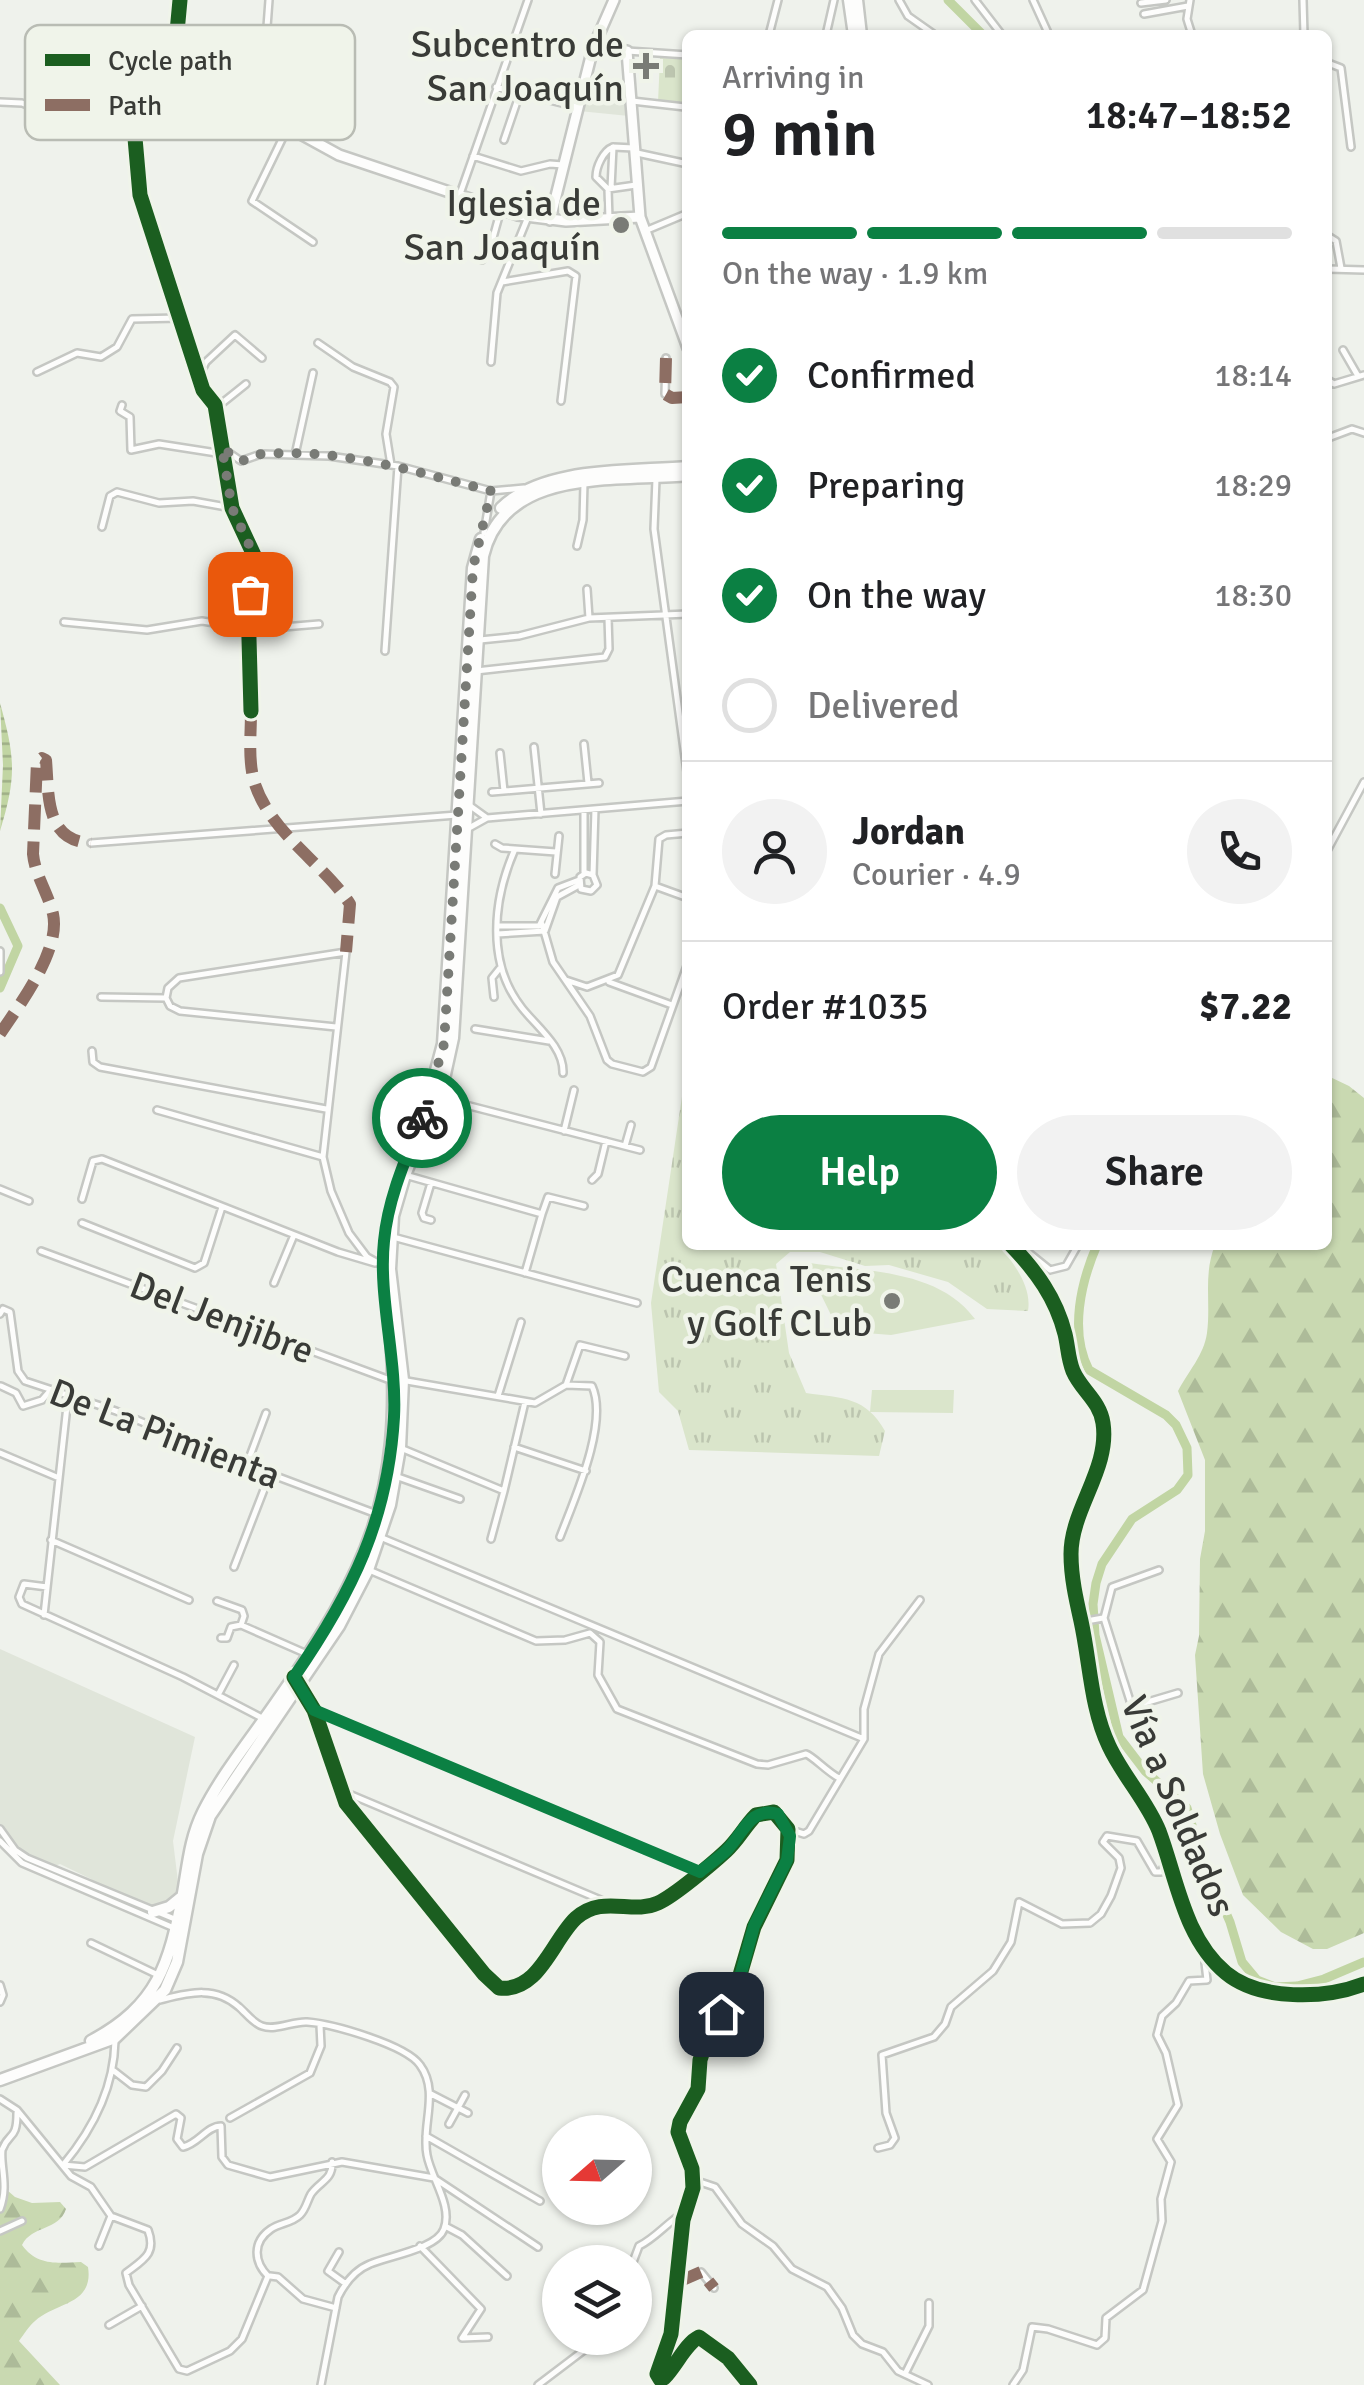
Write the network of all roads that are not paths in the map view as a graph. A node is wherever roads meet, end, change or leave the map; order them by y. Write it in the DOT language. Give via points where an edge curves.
graph roads {
  1 [pos="180,0"];
  2 [pos="270,0"];
  3 [pos="528,0"];
  4 [pos="614,0"];
  5 [pos="778,0"];
  6 [pos="834,0"];
  7 [pos="853,0"];
  8 [pos="899,0"];
  9 [pos="976,0"];
  10 [pos="1034,0"];
  11 [pos="1166,0"];
  12 [pos="1303,0"];
  13 [pos="1143,1"];
  14 [pos="1189,3"];
  15 [pos="1144,14"];
  16 [pos="178,25"];
  17 [pos="267,25"];
  18 [pos="770,30"];
  19 [pos="828,30"];
  20 [pos="857,30"];
  21 [pos="928,30"];
  22 [pos="998,30"];
  23 [pos="1047,30"];
  24 [pos="1190,30"];
  25 [pos="1304,30"];
  26 [pos="593,48"];
  27 [pos="627,51"];
  28 [pos="682,55"];
  29 [pos="1332,65"];
  30 [pos="496,87"];
  31 [pos="520,93"];
  32 [pos="632,101"];
  33 [pos="0,102"];
  34 [pos="25,104"];
  35 [pos="682,105"];
  36 [pos="578,107"];
  37 [pos="135,140"];
  38 [pos="282,140"];
  39 [pos="311,140"];
  40 [pos="504,140"];
  41 [pos="613,147"];
  42 [pos="1352,147"];
  43 [pos="637,150"];
  44 [pos="473,156"];
  45 [pos="682,162"];
  46 [pos="564,166"];
  47 [pos="639,185"];
  48 [pos="610,188"];
  49 [pos="460,194"];
  50 [pos="502,209"];
  51 [pos="682,215"];
  52 [pos="528,217"];
  53 [pos="640,217"];
  54 [pos="550,220"];
  55 [pos="609,220"];
  56 [pos="645,230"];
  57 [pos="1332,238"];
  58 [pos="314,242"];
  59 [pos="482,260"];
  60 [pos="1341,268"];
  61 [pos="1332,269"];
  62 [pos="1364,270"];
  63 [pos="502,282"];
  64 [pos="180,318"];
  65 [pos="682,332"];
  66 [pos="318,343"];
  67 [pos="1343,350"];
  68 [pos="262,358"];
  69 [pos="666,358"];
  70 [pos="491,362"];
  71 [pos="37,372"];
  72 [pos="313,373"];
  73 [pos="198,376"];
  74 [pos="1361,376"];
  75 [pos="1332,383"];
  76 [pos="246,384"];
  77 [pos="682,397"];
  78 [pos="561,401"];
  79 [pos="122,405"];
  80 [pos="216,408"];
  81 [pos="1364,433"];
  82 [pos="1332,436"];
  83 [pos="223,451"];
  84 [pos="294,455"];
  85 [pos="394,466"];
  86 [pos="682,468"];
  87 [pos="682,476"];
  88 [pos="656,478"];
  89 [pos="584,483"];
  90 [pos="526,488"];
  91 [pos="491,491"];
  92 [pos="232,508"];
  93 [pos="102,526"];
  94 [pos="484,533"];
  95 [pos="577,546"];
  96 [pos="587,589"];
  97 [pos="682,614"];
  98 [pos="667,615"];
  99 [pos="589,618"];
  100 [pos="608,618"];
  101 [pos="64,622"];
  102 [pos="318,624"];
  103 [pos="247,629"];
  104 [pos="475,634"];
  105 [pos="385,652"];
  106 [pos="476,672"];
  107 [pos="251,711"];
  108 [pos="682,732"];
  109 [pos="584,744"];
  110 [pos="534,747"];
  111 [pos="500,753"];
  112 [pos="599,782"];
  113 [pos="1364,782"];
  114 [pos="588,783"];
  115 [pos="538,787"];
  116 [pos="504,791"];
  117 [pos="492,792"];
  118 [pos="682,801"];
  119 [pos="469,805"];
  120 [pos="584,810"];
  121 [pos="595,810"];
  122 [pos="458,815"];
  123 [pos="541,815"];
  124 [pos="488,818"];
  125 [pos="468,829"];
  126 [pos="682,833"];
  127 [pos="559,836"];
  128 [pos="1332,841"];
  129 [pos="91,843"];
  130 [pos="496,844"];
  131 [pos="515,849"];
  132 [pos="556,852"];
  133 [pos="555,874"];
  134 [pos="593,875"];
  135 [pos="580,879"];
  136 [pos="656,886"];
  137 [pos="682,896"];
  138 [pos="543,928"];
  139 [pos="498,930"];
  140 [pos="0,951"];
  141 [pos="500,968"];
  142 [pos="0,972"];
  143 [pos="564,979"];
  144 [pos="682,979"];
  145 [pos="608,982"];
  146 [pos="101,997"];
  147 [pos="494,997"];
  148 [pos="166,998"];
  149 [pos="672,1005"];
  150 [pos="336,1027"];
  151 [pos="475,1029"];
  152 [pos="550,1041"];
  153 [pos="92,1051"];
  154 [pos="563,1074"];
  155 [pos="574,1090"];
  156 [pos="434,1097"];
  157 [pos="326,1109"];
  158 [pos="157,1110"];
  159 [pos="630,1125"];
  160 [pos="564,1130"];
  161 [pos="606,1141"];
  162 [pos="625,1146"];
  163 [pos="640,1150"];
  164 [pos="323,1157"];
  165 [pos="405,1175"];
  166 [pos="592,1180"];
  167 [pos="431,1182"];
  168 [pos="0,1189"];
  169 [pos="82,1199"];
  170 [pos="28,1201"];
  171 [pos="584,1206"];
  172 [pos="222,1207"];
  173 [pos="542,1214"];
  174 [pos="431,1220"];
  175 [pos="82,1223"];
  176 [pos="294,1235"];
  177 [pos="390,1236"];
  178 [pos="1016,1250"];
  179 [pos="1026,1250"];
  180 [pos="1075,1250"];
  181 [pos="41,1251"];
  182 [pos="383,1266"];
  183 [pos="525,1273"];
  184 [pos="274,1283"];
  185 [pos="637,1302"];
  186 [pos="0,1314"];
  187 [pos="521,1322"];
  188 [pos="625,1356"];
  189 [pos="398,1380"];
  190 [pos="566,1385"];
  191 [pos="1,1386"];
  192 [pos="49,1392"];
  193 [pos="498,1396"];
  194 [pos="68,1397"];
  195 [pos="525,1402"];
  196 [pos="266,1413"];
  197 [pos="514,1447"];
  198 [pos="400,1448"];
  199 [pos="0,1453"];
  200 [pos="247,1464"];
  201 [pos="586,1471"];
  202 [pos="270,1474"];
  203 [pos="395,1476"];
  204 [pos="59,1478"];
  205 [pos="504,1491"];
  206 [pos="460,1499"];
  207 [pos="383,1516"];
  208 [pos="380,1538"];
  209 [pos="491,1538"];
  210 [pos="560,1538"];
  211 [pos="51,1540"];
  212 [pos="234,1567"];
  213 [pos="368,1570"];
  214 [pos="1159,1570"];
  215 [pos="47,1587"];
  216 [pos="189,1600"];
  217 [pos="920,1600"];
  218 [pos="217,1602"];
  219 [pos="44,1615"];
  220 [pos="1102,1618"];
  221 [pos="1084,1622"];
  222 [pos="241,1625"];
  223 [pos="221,1638"];
  224 [pos="310,1655"];
  225 [pos="234,1665"];
  226 [pos="298,1680"];
  227 [pos="1178,1692"];
  228 [pos="218,1694"];
  229 [pos="314,1710"];
  230 [pos="265,1719"];
  231 [pos="864,1739"];
  232 [pos="838,1778"];
  233 [pos="342,1790"];
  234 [pos="788,1829"];
  235 [pos="0,1830"];
  236 [pos="0,1841"];
  237 [pos="1168,1858"];
  238 [pos="700,1872"];
  239 [pos="183,1893"];
  240 [pos="611,1904"];
  241 [pos="153,1912"];
  242 [pos="179,1925"];
  243 [pos="91,1942"];
  244 [pos="1215,1962"];
  245 [pos="160,1976"];
  246 [pos="1364,1984"];
  247 [pos="0,1985"];
  248 [pos="152,2000"];
  249 [pos="0,2002"];
  250 [pos="320,2026"];
  251 [pos="115,2038"];
  252 [pos="177,2048"];
  253 [pos="59,2058"];
  254 [pos="114,2071"];
  255 [pos="0,2080"];
  256 [pos="430,2094"];
  257 [pos="464,2095"];
  258 [pos="0,2100"];
  259 [pos="457,2108"];
  260 [pos="17,2110"];
  261 [pos="468,2113"];
  262 [pos="230,2118"];
  263 [pos="449,2124"];
  264 [pos="426,2136"];
  265 [pos="878,2148"];
  266 [pos="332,2162"];
  267 [pos="63,2166"];
  268 [pos="434,2178"];
  269 [pos="694,2180"];
  270 [pos="540,2201"];
  271 [pos="0,2208"];
  272 [pos="686,2212"];
  273 [pos="111,2216"];
  274 [pos="22,2220"];
  275 [pos="445,2226"];
  276 [pos="0,2231"];
  277 [pos="640,2245"];
  278 [pos="99,2246"];
  279 [pos="420,2246"];
  280 [pos="538,2247"];
  281 [pos="339,2252"];
  282 [pos="268,2276"];
  283 [pos="506,2276"];
  284 [pos="678,2282"];
  285 [pos="346,2284"];
  286 [pos="714,2288"];
  287 [pos="929,2303"];
  288 [pos="142,2306"];
  289 [pos="336,2308"];
  290 [pos="108,2325"];
  291 [pos="488,2338"];
  292 [pos="578,2355"];
  293 [pos="906,2374"];
  294 [pos="321,2385"];
  295 [pos="538,2385"];
  296 [pos="750,2385"];
  297 [pos="928,2385"];
  298 [pos="1014,2385"];
  1 -- 16 [label="street"];
  2 -- 17 [label="street"];
  3 -- 30 [label="street"];
  4 -- 26 [label="street"];
  5 -- 18 [label="street"];
  6 -- 19 [label="street"];
  7 -- 20 [label="main road"];
  8 -- 21 [label="street"];
  9 -- 22 [label="street"];
  10 -- 23 [label="street"];
  11 -- 13 [label="street"];
  12 -- 25 [label="street"];
  14 -- 15 [label="street"];
  14 -- 24 [label="street"];
  26 -- 27 [label="street"];
  26 -- 36 [label="street"];
  27 -- 28 [label="street"];
  27 -- 32 [label="street"];
  29 -- 42 [label="street" via="1341,68"];
  30 -- 31 [label="street"];
  30 -- 44 [label="street"];
  31 -- 36 [label="street"];
  31 -- 40 [label="street"];
  32 -- 35 [label="street"];
  32 -- 43 [label="street"];
  33 -- 34 [label="street"];
  36 -- 46 [label="street"];
  37 -- 64 [label="street" via="140,196"];
  38 -- 58 [label="street" via="252,201"];
  39 -- 49 [label="street"];
  41 -- 43 [label="street"];
  41 -- 48 [label="street"];
  41 -- 48 [label="street" via="596,172"];
  43 -- 45 [label="street"];
  43 -- 47 [label="street"];
  44 -- 46 [label="street" via="520,171"];
  44 -- 49 [label="street"];
  46 -- 54 [label="street"];
  47 -- 48 [label="street"];
  47 -- 53 [label="street"];
  48 -- 55 [label="street"];
  49 -- 50 [label="street"];
  50 -- 52 [label="street"];
  50 -- 59 [label="street"];
  51 -- 56 [label="street"];
  52 -- 54 [label="street"];
  52 -- 63 [label="street"];
  53 -- 55 [label="street"];
  53 -- 56 [label="street"];
  54 -- 55 [label="street"];
  56 -- 65 [label="street"];
  57 -- 60 [label="street"];
  60 -- 61 [label="street"];
  60 -- 62 [label="street"];
  63 -- 70 [label="street"];
  63 -- 78 [label="street" via="574,273"];
  64 -- 71 [label="street" via="132,319 117,347 101,357 77,353"];
  64 -- 73 [label="street"];
  66 -- 85 [label="street" via="394,387 386,434"];
  67 -- 74 [label="street"];
  68 -- 73 [label="street" via="234,335"];
  69 -- 77 [label="street" via="665,394"];
  72 -- 84 [label="street"];
  73 -- 80 [label="street"];
  74 -- 75 [label="street"];
  76 -- 80 [label="street"];
  79 -- 83 [label="street" via="120,411 130,416 131,450 159,444"];
  80 -- 83 [label="street"];
  81 -- 82 [label="street" via="1352,429"];
  83 -- 84 [label="street" via="241,461"];
  83 -- 92 [label="street"];
  84 -- 85 [label="street"];
  85 -- 91 [label="street"];
  85 -- 105 [label="street"];
  86 -- 90 [label="main road"];
  87 -- 88 [label="main road"];
  88 -- 89 [label="main road"];
  88 -- 98 [label="street" via="654,529"];
  89 -- 95 [label="street"];
  89 -- 104 [label="main road" via="540,491 499,519 483,556"];
  90 -- 91 [label="street"];
  90 -- 94 [label="main road"];
  91 -- 94 [label="street"];
  92 -- 93 [label="street" via="159,503 118,492 110,496"];
  92 -- 103 [label="street" via="259,566"];
  94 -- 104 [label="main road" via="473,568"];
  96 -- 99 [label="street"];
  97 -- 98 [label="street"];
  98 -- 100 [label="street"];
  98 -- 108 [label="street"];
  99 -- 100 [label="street"];
  99 -- 104 [label="street" via="519,636"];
  100 -- 106 [label="street" via="606,657"];
  101 -- 103 [label="street" via="147,630 202,621"];
  102 -- 103 [label="street"];
  103 -- 107 [label="street"];
  104 -- 106 [label="main road"];
  104 -- 122 [label="main road"];
  106 -- 119 [label="main road"];
  109 -- 114 [label="street"];
  110 -- 115 [label="street"];
  111 -- 116 [label="street"];
  112 -- 114 [label="street"];
  113 -- 128 [label="street"];
  114 -- 115 [label="street"];
  115 -- 116 [label="street"];
  115 -- 123 [label="street"];
  116 -- 117 [label="street"];
  118 -- 121 [label="street"];
  119 -- 124 [label="street"];
  119 -- 125 [label="main road"];
  120 -- 121 [label="street"];
  120 -- 123 [label="street"];
  120 -- 135 [label="street"];
  121 -- 134 [label="street"];
  122 -- 129 [label="street"];
  122 -- 156 [label="main road" via="444,1044"];
  123 -- 124 [label="street"];
  124 -- 125 [label="street"];
  125 -- 156 [label="main road" via="453,1038"];
  126 -- 136 [label="street" via="658,839"];
  127 -- 132 [label="street"];
  130 -- 131 [label="street"];
  131 -- 132 [label="street"];
  131 -- 139 [label="street" via="500,890"];
  132 -- 133 [label="street"];
  134 -- 135 [label="street"];
  134 -- 135 [label="street" via="593,890 586,892"];
  135 -- 138 [label="street" via="557,897"];
  136 -- 137 [label="street"];
  136 -- 145 [label="street" via="618,975"];
  138 -- 139 [label="street"];
  138 -- 143 [label="street"];
  139 -- 141 [label="street"];
  140 -- 142 [label="street"];
  141 -- 147 [label="street" via="492,978"];
  141 -- 152 [label="street" via="513,996"];
  143 -- 145 [label="street" via="579,987"];
  143 -- 149 [label="street" via="590,1016 607,1060 630,1070 651,1068"];
  144 -- 149 [label="street"];
  145 -- 149 [label="street"];
  146 -- 148 [label="street"];
  148 -- 150 [label="street" via="180,1011"];
  148 -- 150 [label="street" via="179,978 346,952"];
  150 -- 157 [label="street"];
  151 -- 152 [label="street"];
  152 -- 154 [label="street"];
  153 -- 157 [label="street" via="100,1066"];
  155 -- 160 [label="street"];
  156 -- 160 [label="street"];
  156 -- 165 [label="main road"];
  156 -- 182 [label="main road" via="391,1200"];
  157 -- 164 [label="street"];
  158 -- 164 [label="street"];
  159 -- 162 [label="street"];
  160 -- 161 [label="street"];
  161 -- 162 [label="street"];
  161 -- 166 [label="street"];
  162 -- 163 [label="street"];
  164 -- 182 [label="street" via="349,1233"];
  165 -- 167 [label="street"];
  165 -- 177 [label="main road"];
  167 -- 173 [label="street"];
  167 -- 174 [label="street" via="422,1212"];
  168 -- 170 [label="street"];
  169 -- 172 [label="street" via="93,1161 102,1159"];
  171 -- 173 [label="street" via="548,1197"];
  172 -- 175 [label="street" via="204,1263 195,1268"];
  172 -- 176 [label="street"];
  173 -- 183 [label="street"];
  176 -- 182 [label="street"];
  176 -- 184 [label="street"];
  177 -- 182 [label="main road"];
  177 -- 183 [label="street"];
  178 -- 221 [label="street, Vía a Soldados" via="1055,1305 1074,1374 1103,1424 1101,1450 1073,1530 1074,1595"];
  179 -- 180 [label="street" via="1050,1270 1066,1266"];
  181 -- 189 [label="street, Del Jenjibre" via="377,1378"];
  182 -- 189 [label="main road"];
  183 -- 185 [label="street"];
  186 -- 192 [label="street, De La Pimienta" via="10,1312 21,1377"];
  187 -- 193 [label="street"];
  188 -- 190 [label="street" via="580,1345"];
  189 -- 193 [label="street, Del Jenjibre"];
  189 -- 198 [label="main road"];
  189 -- 207 [label="main road"];
  190 -- 195 [label="street" via="540,1402"];
  190 -- 201 [label="street" via="594,1388"];
  191 -- 192 [label="street" via="23,1406"];
  192 -- 194 [label="street, De La Pimienta"];
  193 -- 195 [label="street, Del Jenjibre"];
  194 -- 200 [label="street, De La Pimienta"];
  194 -- 204 [label="street"];
  195 -- 197 [label="street"];
  196 -- 200 [label="street"];
  197 -- 201 [label="street"];
  197 -- 205 [label="street"];
  198 -- 203 [label="main road"];
  198 -- 205 [label="street"];
  199 -- 204 [label="street"];
  200 -- 202 [label="street, De La Pimienta"];
  201 -- 210 [label="street"];
  202 -- 207 [label="street, De La Pimienta"];
  202 -- 212 [label="street"];
  203 -- 206 [label="street"];
  203 -- 207 [label="main road"];
  204 -- 211 [label="street"];
  205 -- 209 [label="street"];
  207 -- 208 [label="main road"];
  207 -- 224 [label="main road"];
  208 -- 213 [label="main road"];
  208 -- 231 [label="street"];
  211 -- 215 [label="street"];
  211 -- 216 [label="street"];
  213 -- 226 [label="main road" via="339,1626"];
  213 -- 232 [label="street" via="536,1641 595,1635 598,1675 617,1709 757,1764 806,1754"];
  214 -- 220 [label="street" via="1112,1587"];
  215 -- 219 [label="street"];
  215 -- 219 [label="street" via="27,1583 20,1597"];
  217 -- 231 [label="street" via="876,1662"];
  218 -- 222 [label="street" via="242,1610"];
  219 -- 228 [label="street"];
  220 -- 221 [label="street"];
  220 -- 227 [label="street" via="1131,1704"];
  221 -- 237 [label="street, Vía a Soldados" via="1088,1668 1108,1743 1149,1810"];
  222 -- 223 [label="street"];
  222 -- 224 [label="street"];
  224 -- 226 [label="main road"];
  225 -- 228 [label="street"];
  226 -- 229 [label="street"];
  226 -- 230 [label="main road"];
  226 -- 242 [label="main road" via="210,1816"];
  228 -- 230 [label="street"];
  229 -- 233 [label="street"];
  229 -- 238 [label="street"];
  230 -- 239 [label="main road" via="203,1812"];
  231 -- 232 [label="street"];
  232 -- 234 [label="street" via="809,1831"];
  233 -- 240 [label="street"];
  233 -- 240 [label="street" via="500,1988 525,1981 577,1917"];
  234 -- 238 [label="street" via="774,1812 756,1814"];
  234 -- 269 [label="street" via="787,1860 754,1926 734,1992 708,2036 698,2089 680,2122"];
  235 -- 241 [label="street" via="27,1858"];
  236 -- 242 [label="street" via="22,1863"];
  237 -- 244 [label="street, Vía a Soldados" via="1185,1911"];
  237 -- 265 [label="street" via="1158,1873 1137,1841 1104,1838 1121,1868 1101,1914 1084,1925 1062,1924 1019,1902 1011,1942 993,1970 951,2007 940,2032 882,2055 886,2114 896,2138"];
  238 -- 240 [label="street" via="660,1903"];
  239 -- 241 [label="main road"];
  239 -- 242 [label="main road"];
  241 -- 242 [label="street"];
  242 -- 245 [label="main road"];
  242 -- 248 [label="main road" via="166,1990"];
  243 -- 245 [label="street"];
  244 -- 246 [label="street, Vía a Soldados" via="1243,1984 1271,1994"];
  244 -- 298 [label="street" via="1204,1964 1205,1982 1189,1981 1158,2024 1178,2105 1157,2140 1170,2162 1142,2292 1106,2318 1105,2338 1097,2345 1032,2327"];
  245 -- 248 [label="main road"];
  247 -- 249 [label="street"];
  248 -- 250 [label="street" via="212,1993 266,2028"];
  248 -- 251 [label="main road"];
  248 -- 253 [label="main road"];
  250 -- 256 [label="street" via="408,2052 426,2074"];
  250 -- 262 [label="street" via="321,2046 310,2073"];
  251 -- 253 [label="main road"];
  251 -- 254 [label="street"];
  252 -- 254 [label="street" via="146,2087 132,2086"];
  253 -- 255 [label="main road"];
  254 -- 267 [label="street" via="91,2130"];
  256 -- 259 [label="street"];
  256 -- 264 [label="street"];
  257 -- 259 [label="street"];
  258 -- 260 [label="street"];
  259 -- 261 [label="street"];
  259 -- 263 [label="street"];
  260 -- 267 [label="street"];
  260 -- 271 [label="street" via="17,2130 2,2153"];
  264 -- 268 [label="street"];
  264 -- 270 [label="street"];
  266 -- 267 [label="street" via="260,2177 225,2163 219,2125 188,2146 178,2144 182,2121 176,2114 85,2167"];
  266 -- 268 [label="street"];
  266 -- 282 [label="street" via="328,2180 304,2211 261,2238 257,2258"];
  267 -- 273 [label="street" via="91,2187"];
  268 -- 275 [label="street"];
  268 -- 280 [label="street"];
  269 -- 272 [label="street"];
  269 -- 293 [label="street" via="716,2187 742,2224 792,2269 826,2287 852,2335"];
  272 -- 277 [label="street"];
  272 -- 284 [label="street"];
  273 -- 278 [label="street"];
  273 -- 288 [label="street" via="148,2230 153,2244 126,2273"];
  274 -- 276 [label="street"];
  275 -- 279 [label="street" via="435,2241"];
  275 -- 283 [label="street"];
  279 -- 285 [label="street" via="368,2264"];
  279 -- 291 [label="street" via="481,2309 462,2338"];
  281 -- 285 [label="street" via="328,2271"];
  282 -- 288 [label="street" via="242,2340 186,2371 179,2370"];
  282 -- 289 [label="street" via="303,2299"];
  284 -- 286 [label="street" via="701,2272"];
  284 -- 296 [label="street" via="658,2378 699,2336"];
  285 -- 289 [label="street"];
  287 -- 293 [label="street" via="929,2326"];
  288 -- 290 [label="street"];
  289 -- 294 [label="street"];
  292 -- 295 [label="street"];
  293 -- 297 [label="street"];
}
